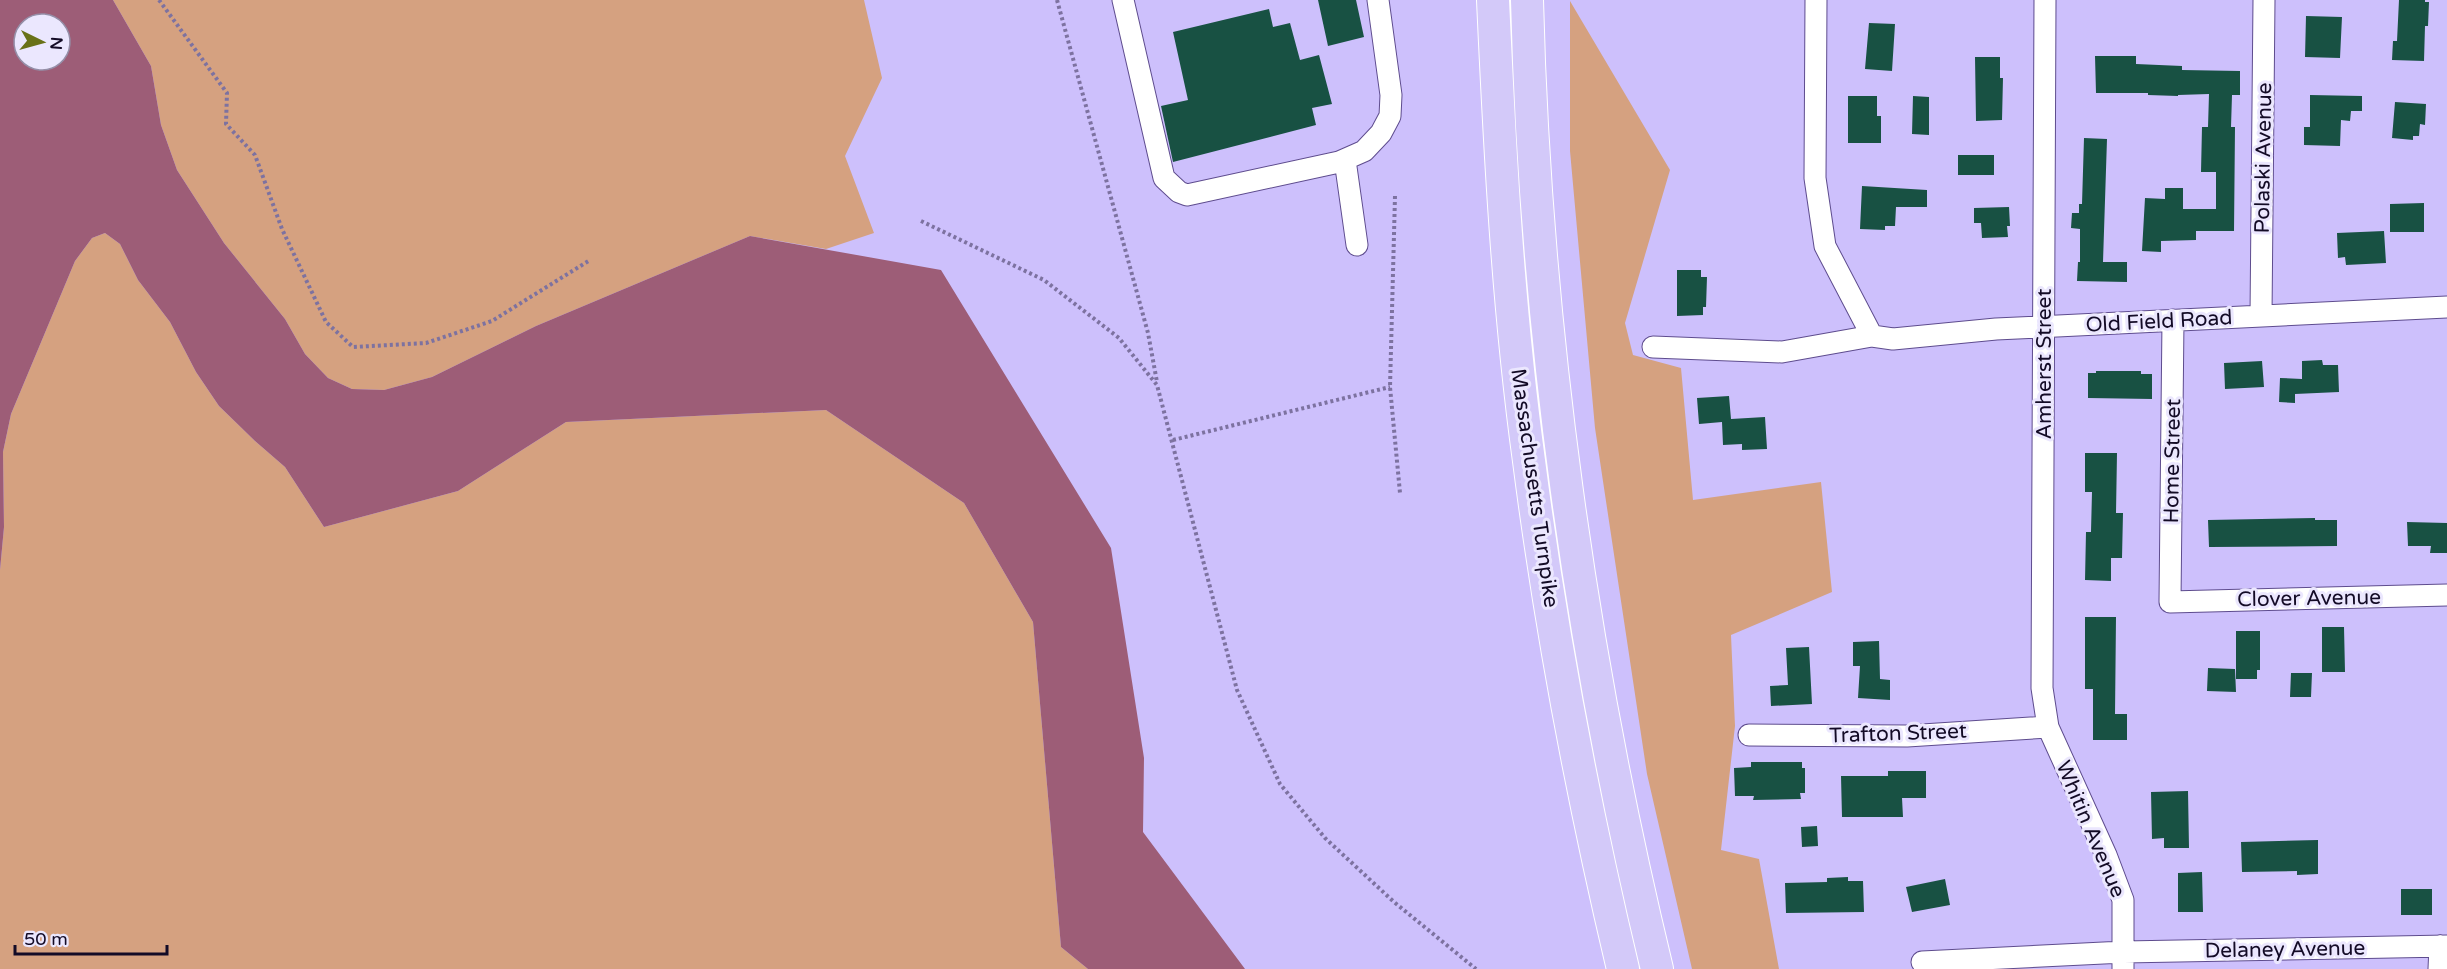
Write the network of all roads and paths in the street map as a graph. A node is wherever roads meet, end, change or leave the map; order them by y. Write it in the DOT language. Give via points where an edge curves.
graph roads {
  1 [pos="159,0"];
  2 [pos="1057,0"];
  3 [pos="1122,0"];
  4 [pos="1378,0"];
  5 [pos="1493,0"];
  6 [pos="1527,0"];
  7 [pos="1816,0"];
  8 [pos="2045,0"];
  9 [pos="2264,0"];
  10 [pos="1345,160"];
  11 [pos="1395,196"];
  12 [pos="921,220"];
  13 [pos="1357,245"];
  14 [pos="590,260"];
  15 [pos="2447,307"];
  16 [pos="2261,316"];
  17 [pos="2174,320"];
  18 [pos="2045,327"];
  19 [pos="1872,336"];
  20 [pos="1653,347"];
  21 [pos="1157,385"];
  22 [pos="1390,387"];
  23 [pos="1173,440"];
  24 [pos="1400,493"];
  25 [pos="2447,595"];
  26 [pos="2170,602"];
  27 [pos="2048,727"];
  28 [pos="1749,735"];
  29 [pos="2443,946"];
  30 [pos="2124,960"];
  31 [pos="1922,962"];
  32 [pos="1476,969"];
  33 [pos="1623,969"];
  34 [pos="1657,969"];
  35 [pos="2439,969"];
  1 -- 14 [label="path" via="227,93 226,124 255,155 282,229 326,322 353,347 426,343 492,321"];
  2 -- 21 [label="path" via="1148,333"];
  3 -- 10 [label="street" via="1164,178 1179,192 1194,195"];
  4 -- 10 [label="street" via="1391,95 1390,116 1364,151"];
  5 -- 33 [label="highway, Massachusetts Turnpike" via="1510,289 1528,460 1573,733"];
  6 -- 34 [label="highway, Massachusetts Turnpike" via="1541,243 1567,489 1609,746"];
  7 -- 19 [label="street" via="1815,178 1825,246"];
  8 -- 18 [label="street, Amherst Street"];
  9 -- 16 [label="street, Polaski Avenue"];
  10 -- 13 [label="street"];
  11 -- 22 [label="path"];
  12 -- 21 [label="path" via="1044,280 1119,338"];
  15 -- 16 [label="street, Old Field Road"];
  16 -- 17 [label="street, Old Field Road"];
  17 -- 18 [label="street, Old Field Road"];
  17 -- 26 [label="street, Home Street"];
  18 -- 19 [label="street, Old Field Road" via="1893,339"];
  18 -- 27 [label="street, Amherst Street" via="2042,688"];
  19 -- 20 [label="street, Old Field Road" via="1782,352"];
  21 -- 23 [label="path"];
  22 -- 23 [label="path"];
  22 -- 24 [label="path"];
  23 -- 32 [label="path" via="1237,690 1280,784 1325,838 1394,902"];
  25 -- 26 [label="street, Clover Avenue"];
  27 -- 28 [label="street, Trafton Street" via="1907,736"];
  27 -- 30 [label="street, Whitin Avenue" via="2123,900"];
  29 -- 30 [label="street, Delaney Avenue"];
  29 -- 35 [label="street"];
  30 -- 31 [label="street, Delaney Avenue"];
}
